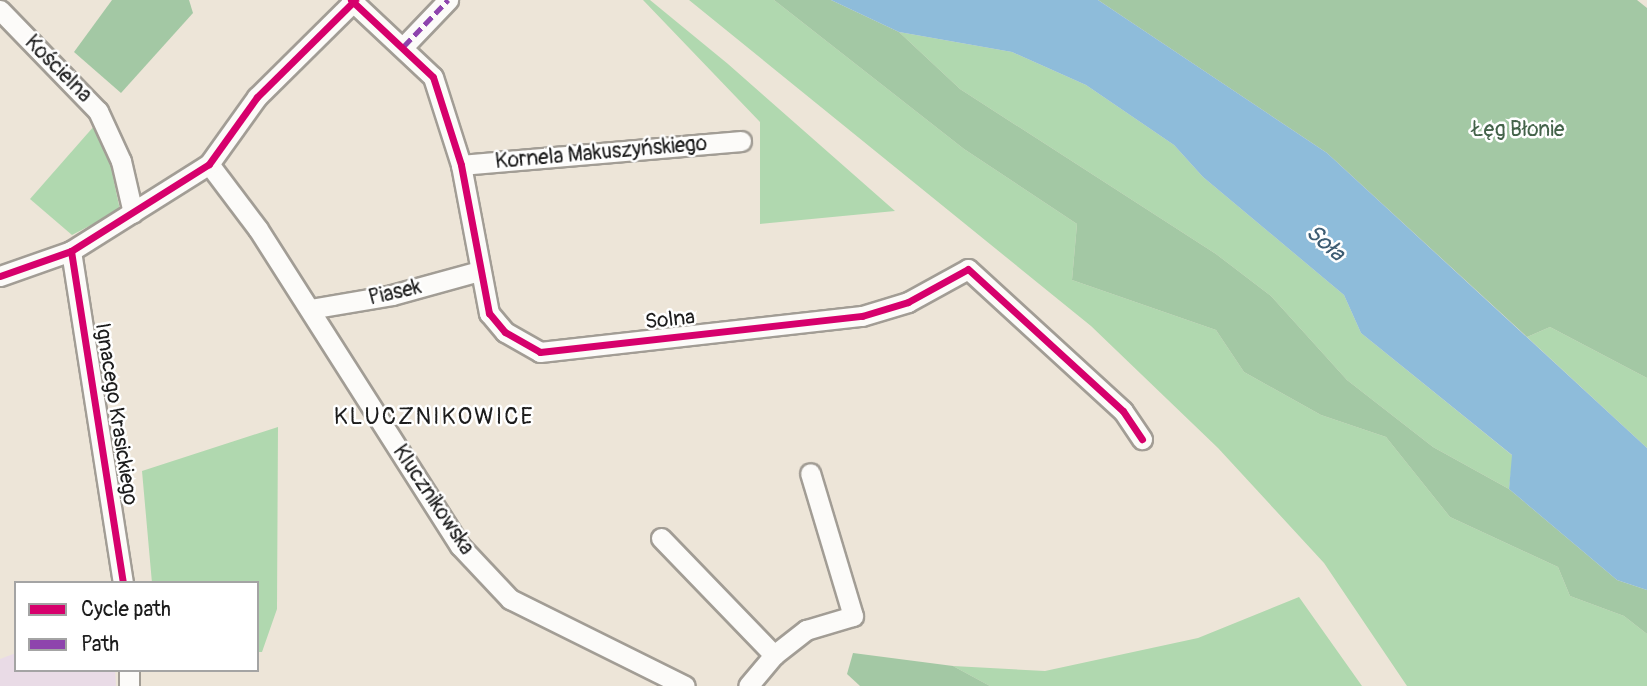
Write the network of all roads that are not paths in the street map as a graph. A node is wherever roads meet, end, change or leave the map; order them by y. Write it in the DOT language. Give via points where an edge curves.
graph roads {
  1 [pos="448,0"];
  2 [pos="353,1"];
  3 [pos="0,10"];
  4 [pos="404,46"];
  5 [pos="741,141"];
  6 [pos="209,164"];
  7 [pos="461,164"];
  8 [pos="134,213"];
  9 [pos="71,251"];
  10 [pos="479,271"];
  11 [pos="0,276"];
  12 [pos="310,309"];
  13 [pos="1142,439"];
  14 [pos="810,473"];
  15 [pos="661,538"];
  16 [pos="123,581"];
  17 [pos="774,655"];
  18 [pos="685,686"];
  19 [pos="748,686"];
  1 -- 4 [label="street"];
  2 -- 4 [label="street, Solna"];
  2 -- 6 [label="street" via="257,97"];
  3 -- 8 [label="street, Kościelna" via="98,111 121,161"];
  4 -- 7 [label="street, Solna" via="433,77 441,93"];
  5 -- 7 [label="street, Kornela Makuszyńskiego"];
  6 -- 8 [label="street"];
  6 -- 12 [label="street, Klucznikowska"];
  7 -- 10 [label="street, Solna"];
  8 -- 9 [label="street"];
  9 -- 11 [label="street"];
  9 -- 16 [label="street, Ignacego Krasickiego"];
  10 -- 12 [label="street, Piasek" via="392,295"];
  10 -- 13 [label="street, Solna" via="489,313 505,332 540,352 862,316 908,302 968,270 1123,411"];
  12 -- 18 [label="street, Klucznikowska" via="460,546 510,599"];
  14 -- 17 [label="street" via="853,616 806,629"];
  15 -- 17 [label="street"];
  17 -- 19 [label="street"];
}
